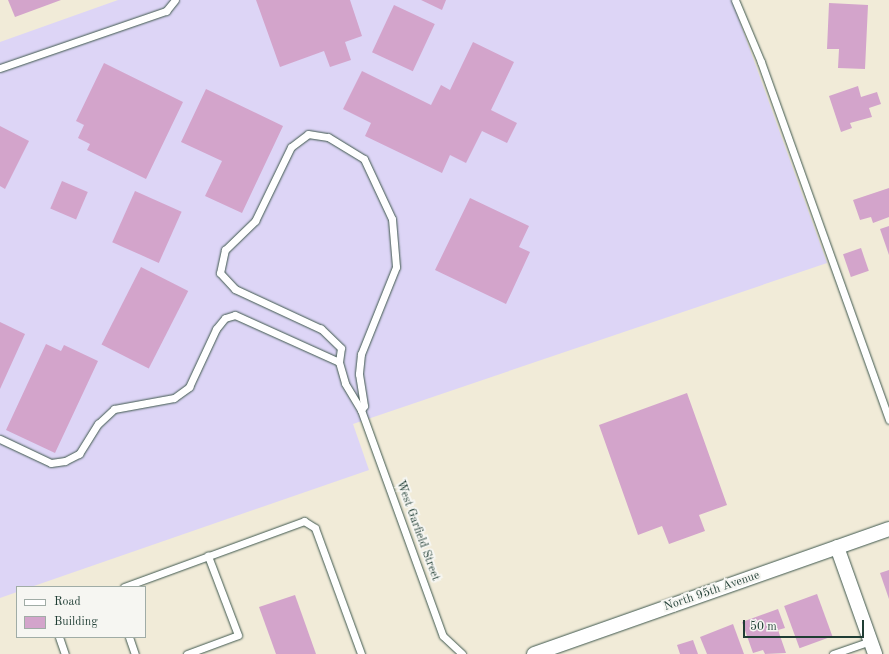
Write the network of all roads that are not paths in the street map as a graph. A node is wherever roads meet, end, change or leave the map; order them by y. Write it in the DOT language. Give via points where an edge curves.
graph roads {
  1 [pos="175,0"];
  2 [pos="734,0"];
  3 [pos="0,68"];
  4 [pos="339,362"];
  5 [pos="361,410"];
  6 [pos="889,420"];
  7 [pos="0,439"];
  8 [pos="889,529"];
  9 [pos="836,547"];
  10 [pos="208,556"];
  11 [pos="127,586"];
  12 [pos="59,638"];
  13 [pos="129,638"];
  14 [pos="872,648"];
  15 [pos="65,654"];
  16 [pos="135,654"];
  17 [pos="187,654"];
  18 [pos="361,654"];
  19 [pos="462,654"];
  20 [pos="534,654"];
  21 [pos="833,654"];
  1 -- 3 [label="lane" via="166,11"];
  2 -- 6 [label="lane" via="761,62"];
  4 -- 5 [label="lane" via="345,383"];
  4 -- 5 [label="lane" via="341,348 321,329 235,289 220,273 224,250 255,221 291,146 308,134 328,137 364,159 392,219 396,267 361,354 359,374 364,406"];
  4 -- 7 [label="lane" via="235,315 225,318 216,329 189,387 174,398 114,409 98,424 79,454 65,461 51,463"];
  5 -- 19 [label="lane, West Garfield Street" via="443,636"];
  8 -- 9 [label="street, North 95th Avenue"];
  9 -- 14 [label="street"];
  9 -- 20 [label="street, North 95th Avenue"];
  10 -- 11 [label="lane"];
  10 -- 17 [label="lane" via="238,636"];
  10 -- 18 [label="lane" via="304,521 314,528"];
  12 -- 15 [label="lane"];
  13 -- 16 [label="lane"];
  14 -- 21 [label="lane"];
}
